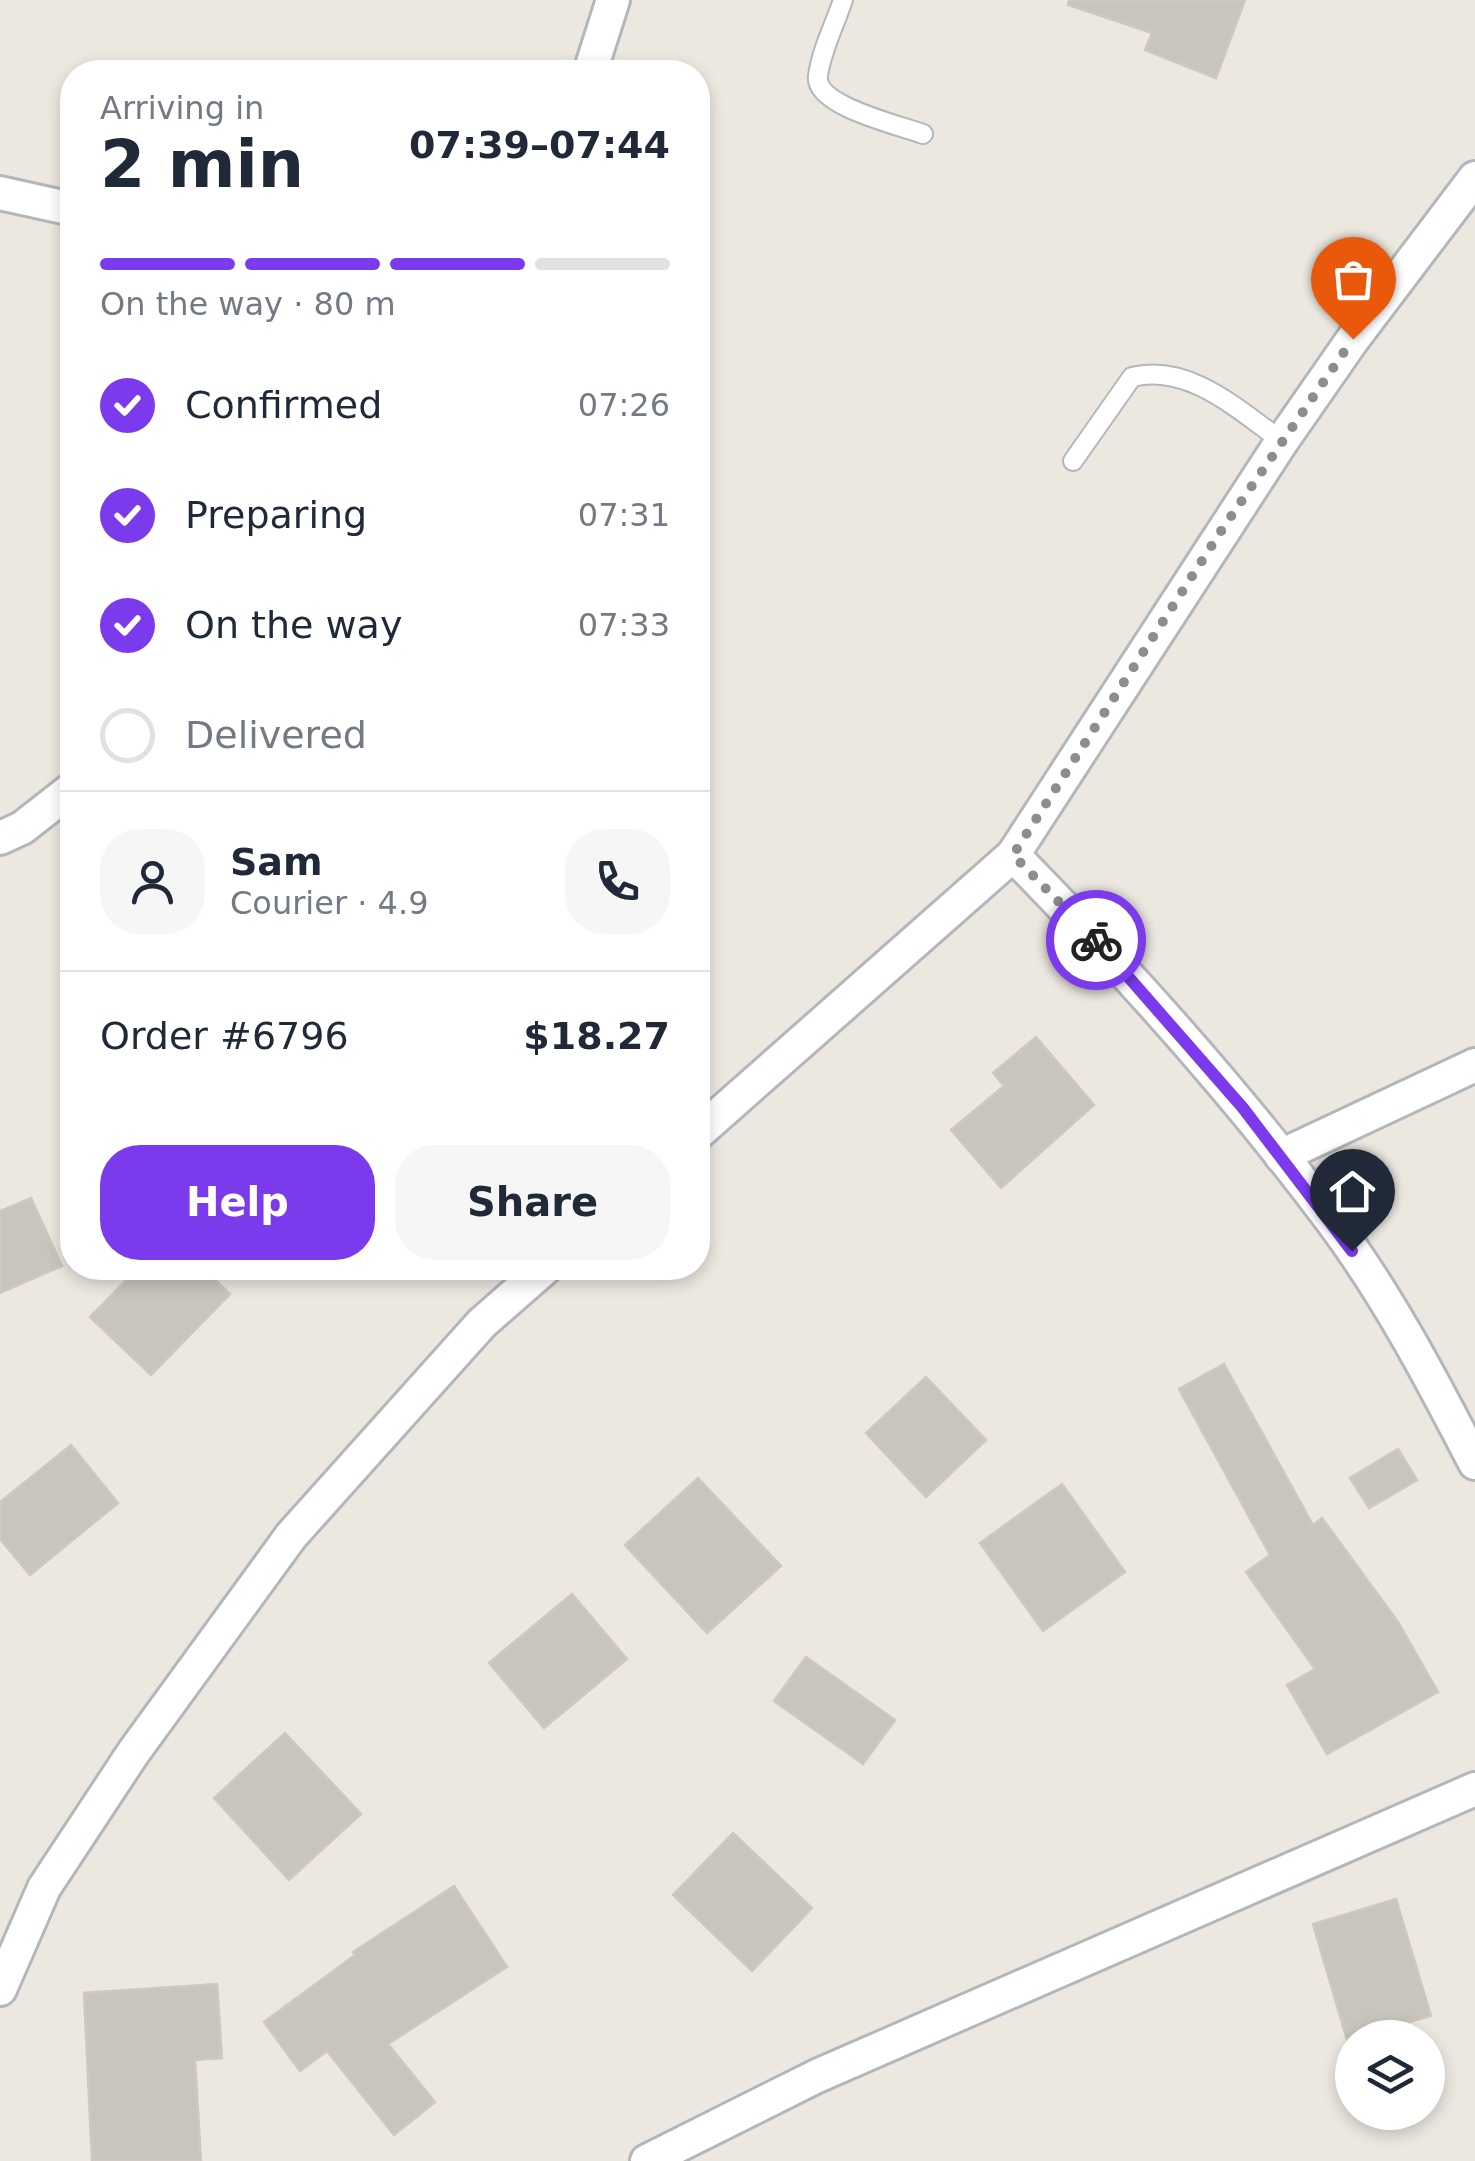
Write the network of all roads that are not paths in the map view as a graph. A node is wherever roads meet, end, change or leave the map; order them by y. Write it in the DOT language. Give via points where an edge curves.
graph roads {
  1 [pos="614,0"];
  2 [pos="843,0"];
  3 [pos="594,60"];
  4 [pos="924,134"];
  5 [pos="1475,178"];
  6 [pos="0,193"];
  7 [pos="60,206"];
  8 [pos="1282,441"];
  9 [pos="1073,461"];
  10 [pos="60,799"];
  11 [pos="0,838"];
  12 [pos="1013,855"];
  13 [pos="1475,1065"];
  14 [pos="710,1122"];
  15 [pos="1281,1156"];
  16 [pos="532,1280"];
  17 [pos="1475,1464"];
  18 [pos="1475,1788"];
  19 [pos="0,1989"];
  20 [pos="646,2161"];
  1 -- 3 [label="street"];
  2 -- 4 [label="lane" via="816,79 821,94"];
  5 -- 8 [label="street"];
  6 -- 7 [label="street"];
  8 -- 9 [label="lane" via="1177,375 1154,372 1132,377"];
  8 -- 12 [label="street"];
  10 -- 11 [label="street"];
  12 -- 14 [label="street"];
  12 -- 15 [label="street" via="1105,950"];
  13 -- 15 [label="street"];
  15 -- 17 [label="street" via="1422,1360"];
  16 -- 19 [label="street" via="482,1323 291,1536 44,1888"];
  18 -- 20 [label="street" via="816,2076"];
}
